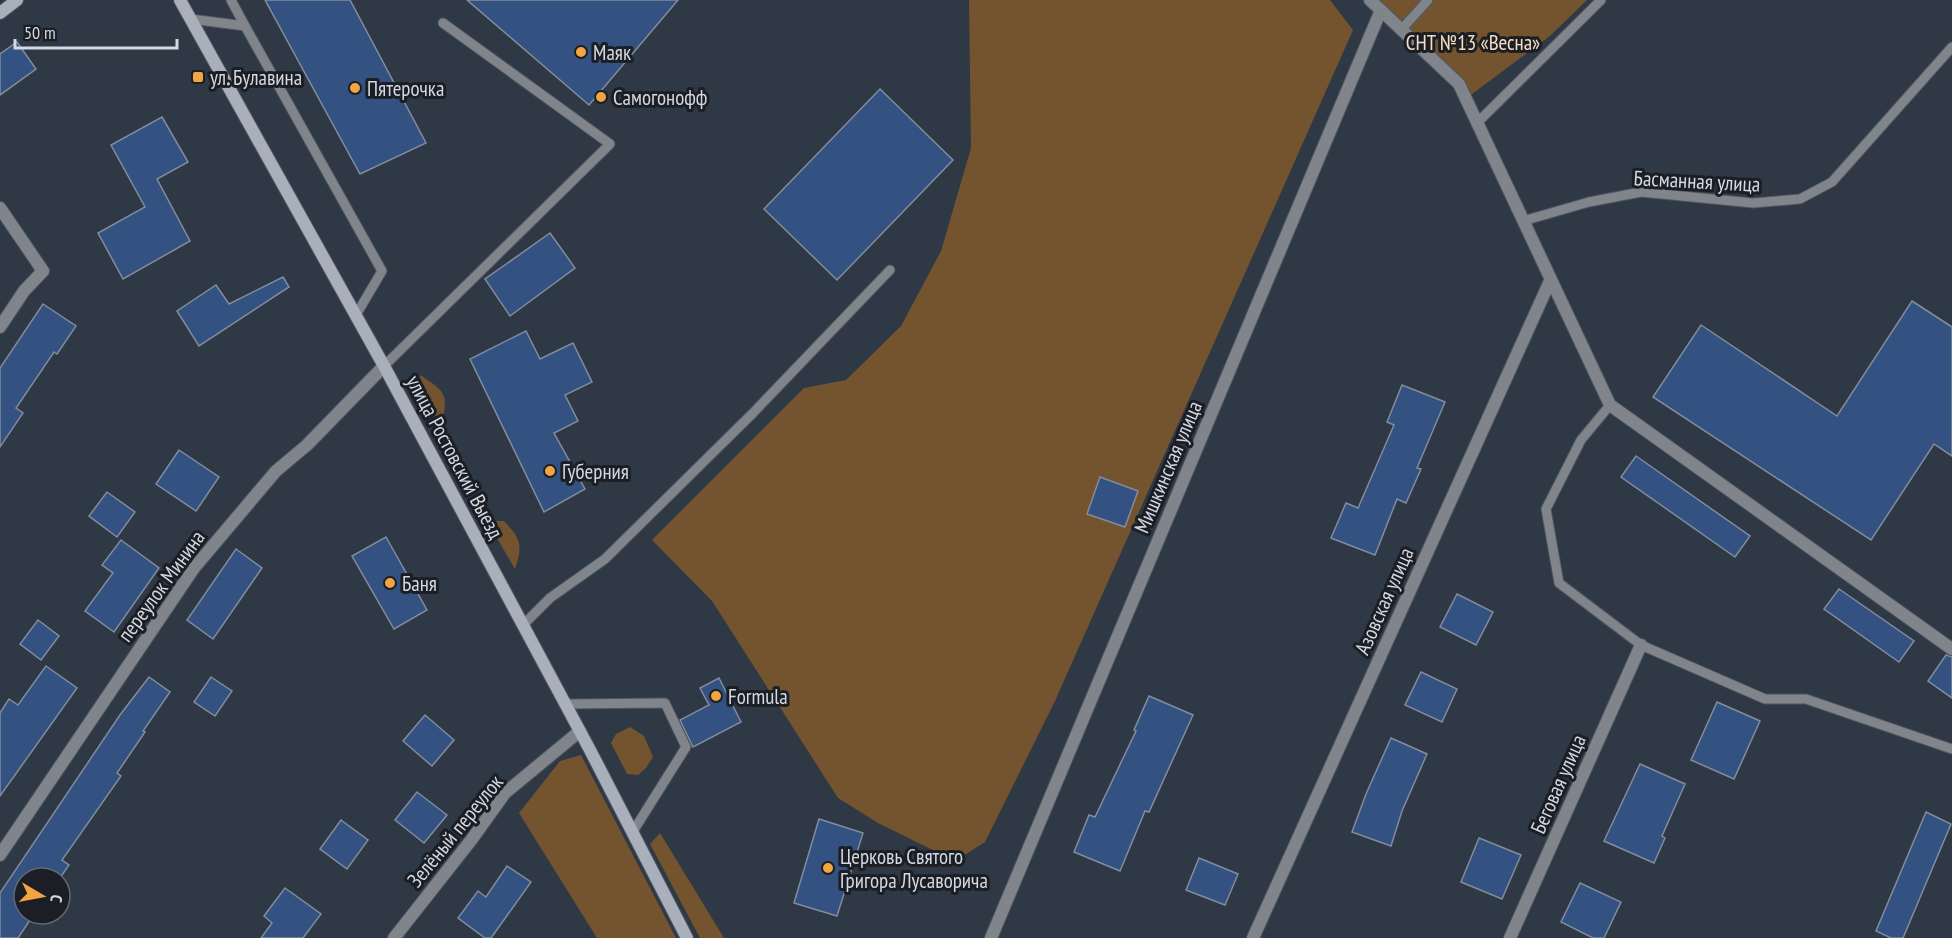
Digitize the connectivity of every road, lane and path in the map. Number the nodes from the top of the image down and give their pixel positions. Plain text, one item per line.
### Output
1 (17, 0) edge
2 (180, 0) edge
3 (231, 0) edge
4 (1370, 0) edge
5 (1428, 0) edge
6 (1601, 0) edge
7 (1381, 10) junction
8 (0, 13) edge
9 (191, 19) junction
10 (443, 22) dead end
11 (245, 26) junction
12 (1401, 30) junction
13 (1952, 47) edge
14 (1477, 123) junction
15 (0, 208) edge
16 (1522, 220) junction
17 (890, 270) dead end
18 (1550, 281) junction
19 (356, 315) junction
20 (0, 327) edge
21 (384, 366) junction
22 (1610, 405) junction
23 (523, 625) junction
24 (1641, 645) junction
25 (1952, 649) edge
26 (565, 704) junction
27 (580, 731) junction
28 (1952, 749) edge
29 (632, 833) junction
30 (0, 855) edge
31 (394, 938) edge
32 (687, 938) edge
33 (991, 938) edge
34 (1253, 938) edge
35 (1510, 938) edge

1 - 8 main road
2 - 9 main road, улица Ростовский Выезд
3 - 11 lane
4 - 7 street
5 - 12 lane
6 - 14 lane
7 - 12 street
7 - 33 street, Мишкинская улица
9 - 11 lane
9 - 19 main road, улица Ростовский Выезд
10 - 21 lane
11 - 19 lane
12 - 14 street
13 - 16 lane, Басманная улица
14 - 16 street
15 - 20 street
16 - 18 street
17 - 23 lane
18 - 22 street
18 - 34 street, Азовская улица
19 - 21 main road, улица Ростовский Выезд
21 - 23 main road, улица Ростовский Выезд
21 - 30 street, переулок Минина
22 - 24 lane
22 - 25 street
23 - 26 main road, улица Ростовский Выезд
24 - 28 lane
24 - 35 street, Беговая улица
26 - 27 main road, улица Ростовский Выезд
26 - 29 lane
27 - 29 main road, улица Ростовский Выезд
27 - 31 street, Зелёный переулок
29 - 32 main road, улица Ростовский Выезд

